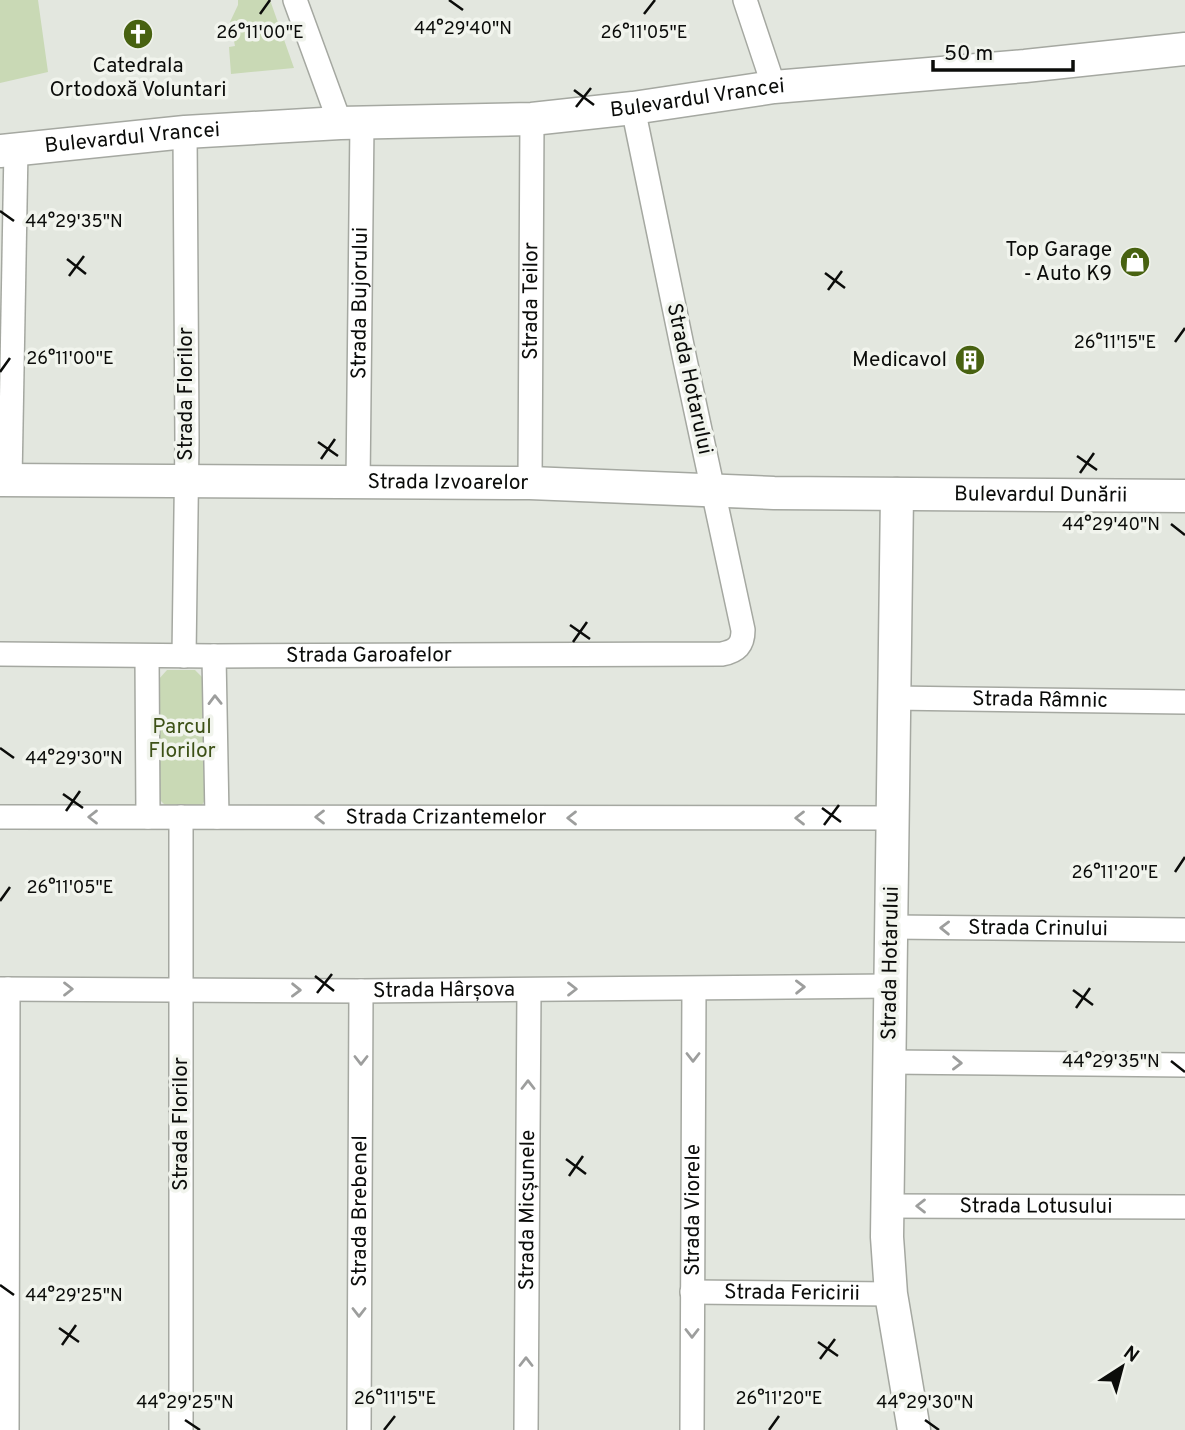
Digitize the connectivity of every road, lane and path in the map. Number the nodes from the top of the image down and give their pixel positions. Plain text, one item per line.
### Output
1 (295, 0) edge
2 (745, 0) edge
3 (1185, 49) edge
4 (774, 87) junction
5 (634, 108) junction
6 (532, 119) junction
7 (351, 123) junction
8 (185, 132) junction
9 (8, 150) edge
10 (5, 480) edge
11 (186, 481) junction
12 (358, 482) junction
13 (530, 483) junction
14 (714, 490) junction
15 (897, 494) junction
16 (1185, 496) edge
17 (738, 648) joint
18 (0, 654) edge
19 (147, 656) junction
20 (184, 656) junction
21 (214, 656) junction
22 (893, 698) junction
23 (1185, 702) edge
24 (0, 817) edge
25 (148, 817) junction
26 (181, 817) junction
27 (217, 817) junction
28 (892, 818) junction
29 (891, 927) junction
30 (1185, 930) edge
31 (891, 986) junction
32 (4, 989) edge
33 (180, 989) junction
34 (694, 989) junction
35 (529, 990) junction
36 (361, 991) junction
37 (889, 1062) junction
38 (1185, 1065) edge
39 (887, 1206) junction
40 (1185, 1207) edge
41 (692, 1293) junction
42 (891, 1294) junction
43 (7, 1430) edge
44 (181, 1430) edge
45 (359, 1430) edge
46 (526, 1430) edge
47 (692, 1430) edge
48 (914, 1430) edge

1 - 7 street
2 - 4 street
3 - 4 street, Bulevardul Vrancei
4 - 5 street, Bulevardul Vrancei
5 - 6 street, Bulevardul Vrancei
5 - 14 street, Strada Hotarului
6 - 7 street, Bulevardul Vrancei
6 - 13 street, Strada Teilor
7 - 8 street, Bulevardul Vrancei
7 - 12 street, Strada Bujorului
8 - 9 street, Bulevardul Vrancei
8 - 11 street, Strada Florilor
9 - 10 street
10 - 11 street, Strada Izvoarelor
11 - 12 street, Strada Izvoarelor
11 - 20 street, Strada Florilor
12 - 13 street, Strada Izvoarelor
13 - 14 street, Strada Izvoarelor
14 - 15 street, Strada Izvoarelor
14 - 17 street, Strada Hotarului
15 - 16 street, Bulevardul Dunării
15 - 22 street, Strada Hotarului
17 - 21 street, Strada Garoafelor
18 - 19 street, Strada Garoafelor
19 - 20 street, Strada Garoafelor
19 - 25 street
20 - 21 street, Strada Garoafelor
27 -> 21 street
22 - 23 street, Strada Râmnic
22 - 28 street, Strada Hotarului
25 -> 24 street, Strada Crizantemelor
25 - 26 street, Strada Crizantemelor
26 - 27 street, Strada Crizantemelor
26 - 33 street, Strada Florilor
28 -> 27 street, Strada Crizantemelor
28 - 29 street, Strada Hotarului
30 -> 29 street, Strada Crinului
29 - 31 street, Strada Hotarului
34 -> 31 street, Strada Hârșova
31 - 37 street, Strada Hotarului
32 -> 33 street, Strada Hârșova
32 - 43 street
33 -> 36 street, Strada Hârșova
33 - 44 street, Strada Florilor
35 -> 34 street, Strada Hârșova
34 -> 41 street, Strada Viorele
35 - 36 street, Strada Hârșova
46 -> 35 street, Strada Micșunele
36 -> 45 street, Strada Brebenel
37 -> 38 street
37 - 39 street, Strada Hotarului
40 -> 39 street, Strada Lotusului
39 - 42 street, Strada Hotarului
41 - 42 street, Strada Fericirii
41 -> 47 street, Strada Viorele
42 - 48 street, Strada Hotarului

